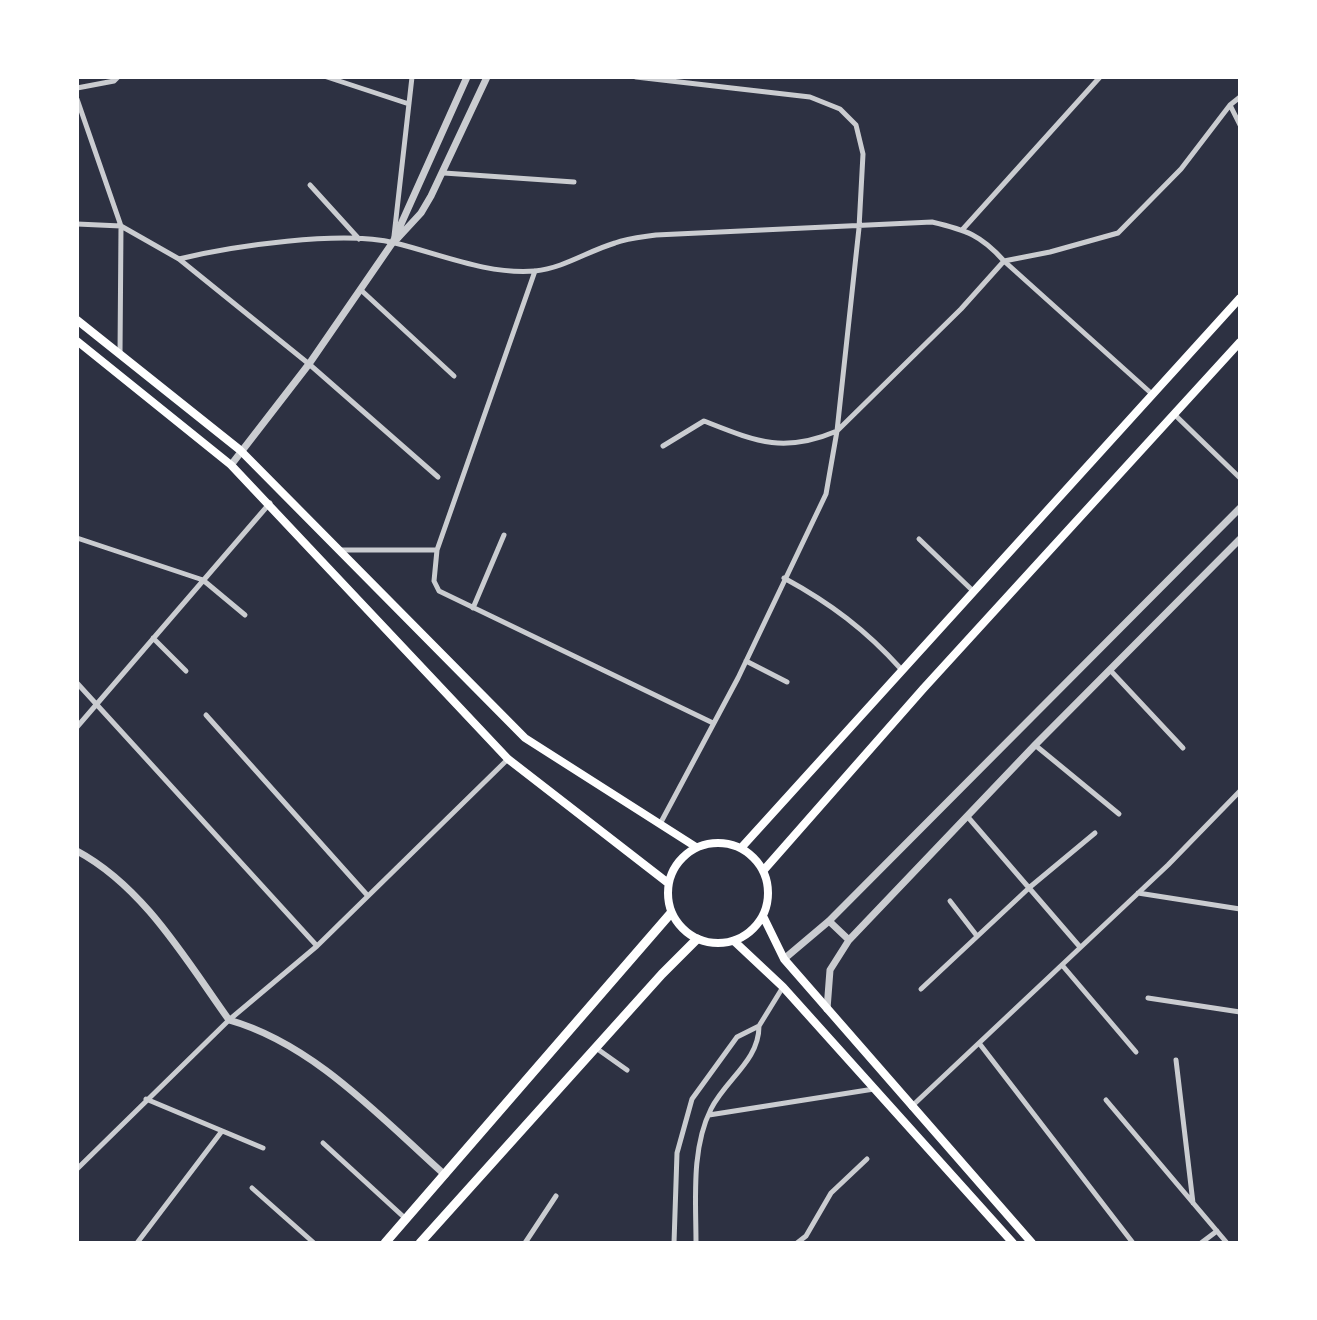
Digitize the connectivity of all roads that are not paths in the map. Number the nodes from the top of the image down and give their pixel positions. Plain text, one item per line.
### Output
1 (118, 77) edge
2 (327, 77) edge
3 (412, 77) edge
4 (467, 77) edge
5 (487, 77) edge
6 (636, 77) edge
7 (1100, 77) edge
8 (77, 88) edge
9 (1240, 97) edge
10 (77, 99) edge
11 (409, 104) junction
12 (1230, 105) junction
13 (1240, 125) edge
14 (444, 173) junction
15 (574, 182) dead end
16 (310, 185) dead end
17 (77, 224) edge
18 (121, 226) junction
19 (859, 228) junction
20 (963, 229) junction
21 (359, 239) junction
22 (394, 242) junction
23 (179, 259) junction
24 (1004, 261) junction
25 (535, 271) junction
26 (362, 291) junction
27 (1240, 299) edge
28 (77, 320) edge
29 (77, 341) edge
30 (1240, 342) edge
31 (120, 354) junction
32 (309, 364) junction
33 (454, 376) dead end
34 (1152, 394) junction
35 (1174, 414) junction
36 (837, 432) junction
37 (663, 446) dead end
38 (240, 450) junction
39 (230, 465) junction
40 (438, 477) dead end
41 (1240, 478) edge
42 (270, 503) junction
43 (1240, 508) edge
44 (504, 535) dead end
45 (77, 538) edge
46 (919, 539) dead end
47 (1240, 539) edge
48 (339, 550) junction
49 (436, 550) junction
50 (784, 578) junction
51 (203, 580) junction
52 (973, 591) junction
53 (473, 608) junction
54 (245, 615) dead end
55 (153, 638) junction
56 (746, 661) junction
57 (901, 669) junction
58 (1110, 670) junction
59 (186, 671) dead end
60 (787, 682) dead end
61 (77, 683) edge
62 (98, 702) junction
63 (206, 715) dead end
64 (713, 723) junction
65 (77, 726) edge
66 (1035, 745) junction
67 (1183, 748) dead end
68 (508, 759) junction
69 (1240, 791) edge
70 (1119, 814) dead end
71 (967, 816) junction
72 (660, 824) junction
73 (1095, 833) dead end
74 (696, 847) junction
75 (741, 848) junction
76 (77, 851) edge
77 (763, 871) junction
78 (668, 883) junction
79 (1030, 887) junction
80 (1138, 893) junction
81 (368, 896) junction
82 (950, 901) dead end
83 (1240, 909) edge
84 (671, 913) junction
85 (763, 916) junction
86 (829, 921) junction
87 (977, 936) junction
88 (697, 939) junction
89 (849, 940) junction
90 (734, 941) junction
91 (317, 946) junction
92 (1080, 947) junction
93 (784, 959) junction
94 (1062, 965) junction
95 (783, 988) junction
96 (921, 989) dead end
97 (1148, 998) dead end
98 (827, 1010) junction
99 (1240, 1011) edge
100 (229, 1020) junction
101 (759, 1026) junction
102 (979, 1043) junction
103 (596, 1048) junction
104 (1136, 1052) dead end
105 (1176, 1060) dead end
106 (627, 1070) dead end
107 (874, 1089) junction
108 (146, 1099) junction
109 (1106, 1100) dead end
110 (911, 1107) junction
111 (709, 1115) junction
112 (222, 1131) junction
113 (323, 1143) dead end
114 (263, 1148) dead end
115 (867, 1159) dead end
116 (77, 1169) edge
117 (445, 1175) junction
118 (251, 1188) dead end
119 (556, 1196) dead end
120 (1194, 1204) junction
121 (407, 1220) junction
122 (1217, 1231) junction
123 (806, 1236) junction
124 (137, 1243) edge
125 (314, 1243) edge
126 (385, 1243) edge
127 (420, 1243) edge
128 (525, 1243) edge
129 (674, 1243) edge
130 (696, 1243) edge
131 (797, 1243) edge
132 (812, 1243) edge
133 (1013, 1243) edge
134 (1032, 1243) edge
135 (1133, 1243) edge
136 (1201, 1243) edge
137 (1227, 1243) edge

1 - 8 street
2 - 11 street
3 - 11 street
4 - 22 street
5 - 14 street
6 - 19 street
7 - 20 street
9 - 12 street
10 - 18 street
11 - 22 street
12 - 13 street
12 - 24 street
14 - 15 street
14 - 22 street
16 - 21 street
17 - 18 street
18 - 23 street
18 - 31 street
19 - 20 street
19 - 25 street
19 - 36 street
20 - 24 street
21 - 22 street
21 - 23 street
22 - 25 street
22 - 26 street
23 - 32 street
24 - 34 street
24 - 36 street
25 - 49 street
26 - 32 street
26 - 33 street
27 - 34 main road
28 - 31 main road
29 - 39 main road
30 - 35 main road
31 - 38 main road
32 - 38 street
32 - 40 street
34 - 52 main road
35 - 41 street
35 - 77 main road
36 - 37 street
36 - 50 street
38 - 39 street
38 - 48 main road
39 - 42 main road
42 - 51 street
42 - 68 main road
43 - 86 street
44 - 53 street
45 - 51 street
46 - 52 street
47 - 58 street
48 - 49 street
48 - 72 main road
49 - 53 street
50 - 56 street
50 - 57 street
51 - 54 street
51 - 55 street
52 - 57 main road
53 - 64 street
55 - 59 street
55 - 62 street
56 - 60 street
56 - 64 street
57 - 75 main road
58 - 66 street
58 - 67 street
61 - 62 street
62 - 65 street
62 - 91 street
63 - 81 street
64 - 72 street
66 - 70 street
66 - 71 street
68 - 78 main road
68 - 81 street
69 - 80 street
71 - 79 street
71 - 89 street
72 - 74 main road
73 - 79 street
74 - 75 main road
74 - 78 main road
75 - 77 main road
76 - 100 street
77 - 85 main road
78 - 84 main road
79 - 87 street
79 - 92 street
80 - 83 street
80 - 92 street
81 - 91 street
82 - 87 street
84 - 88 main road
84 - 117 main road
85 - 90 main road
85 - 93 main road
86 - 89 street
86 - 93 street
87 - 96 street
88 - 90 main road
88 - 103 main road
89 - 98 street
90 - 95 main road
91 - 100 street
92 - 94 street
93 - 98 main road
94 - 102 street
94 - 104 street
95 - 101 street
95 - 107 main road
97 - 99 street
98 - 110 main road
100 - 108 street
100 - 117 street
101 - 111 street
101 - 129 street
102 - 110 street
102 - 135 street
103 - 106 street
103 - 127 main road
105 - 120 street
107 - 111 street
107 - 133 main road
108 - 112 street
108 - 116 street
109 - 120 street
110 - 134 main road
111 - 130 street
112 - 114 street
112 - 124 street
113 - 121 street
115 - 123 street
117 - 121 main road
118 - 125 street
119 - 128 street
120 - 122 street
121 - 126 main road
122 - 136 street
122 - 137 street
123 - 131 street
123 - 132 street

